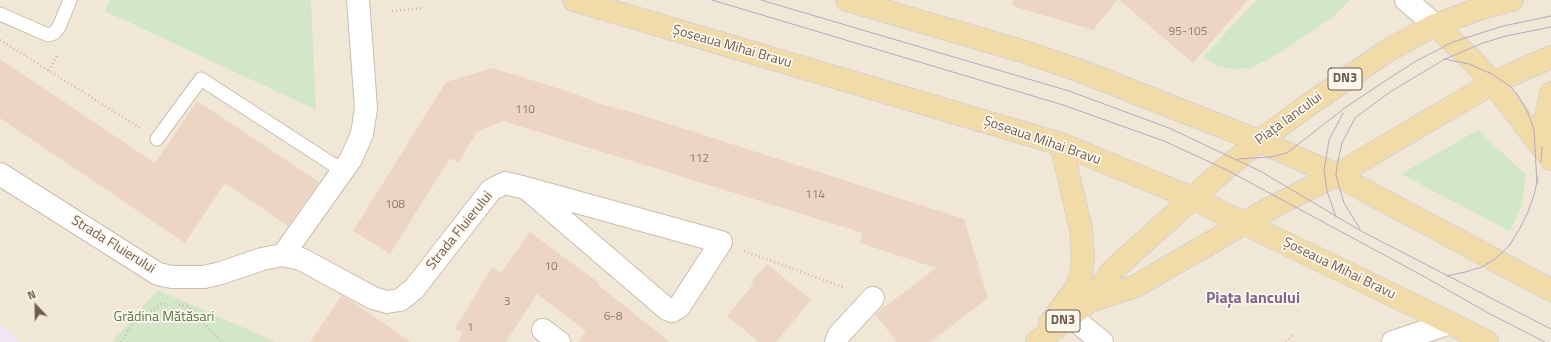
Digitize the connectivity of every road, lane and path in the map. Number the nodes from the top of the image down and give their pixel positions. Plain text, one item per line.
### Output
1 (70, 0) edge
2 (358, 0) edge
3 (574, 0) edge
4 (847, 0) edge
5 (1406, 0) edge
6 (1512, 0) edge
7 (423, 8) dead end
8 (392, 11) dead end
9 (0, 14) edge
10 (1435, 25) junction
11 (0, 40) edge
12 (1551, 57) edge
13 (1494, 83) junction
14 (1551, 93) edge
15 (157, 139) joint
16 (1259, 141) junction
17 (1061, 144) junction
18 (1547, 153) edge
19 (343, 171) junction
20 (0, 174) edge
21 (1336, 175) junction
22 (526, 188) junction
23 (1192, 198) junction
24 (1244, 223) junction
25 (721, 242) junction
26 (283, 255) junction
27 (1551, 290) edge
28 (873, 298) joint
29 (1090, 301) junction
30 (168, 304) dead end
31 (175, 305) dead end
32 (1070, 316) junction
33 (1450, 323) junction
34 (1293, 335) dead end
35 (120, 342) edge
36 (222, 342) edge
37 (836, 342) edge
38 (1036, 342) edge
39 (1102, 342) edge
40 (1286, 342) edge
41 (1393, 342) edge
42 (1487, 342) edge

1 - 9 lane
2 - 19 street
3 - 17 main road, Șoseaua Mihai Bravu
4 - 16 main road
5 - 10 street
6 - 10 main road, DN3
7 - 8 path
10 - 13 main road
10 - 16 main road, Piața Iancului / DN3
11 - 15 path
12 - 13 main road, DN3
13 - 18 main road
13 - 21 main road, DN3
14 - 18 main road
15 - 19 lane
16 - 21 main road
16 - 23 main road, Piața Iancului / DN3
17 - 23 main road, Șoseaua Mihai Bravu
17 - 38 main road
19 - 26 street
20 - 26 street, Strada Fluierului
21 - 24 main road, DN3
21 - 27 main road
22 - 25 street, Strada Fluierului
22 - 25 street
22 - 26 street, Strada Fluierului
23 - 24 main road, Șoseaua Mihai Bravu
23 - 29 main road, DN3
24 - 29 main road, DN3
24 - 33 main road, Șoseaua Mihai Bravu
25 - 28 path
28 - 37 street
29 - 32 main road, DN3
30 - 35 path
31 - 36 path
32 - 38 main road, DN3
32 - 39 street
33 - 41 street
33 - 42 main road, Șoseaua Mihai Bravu
34 - 40 path

